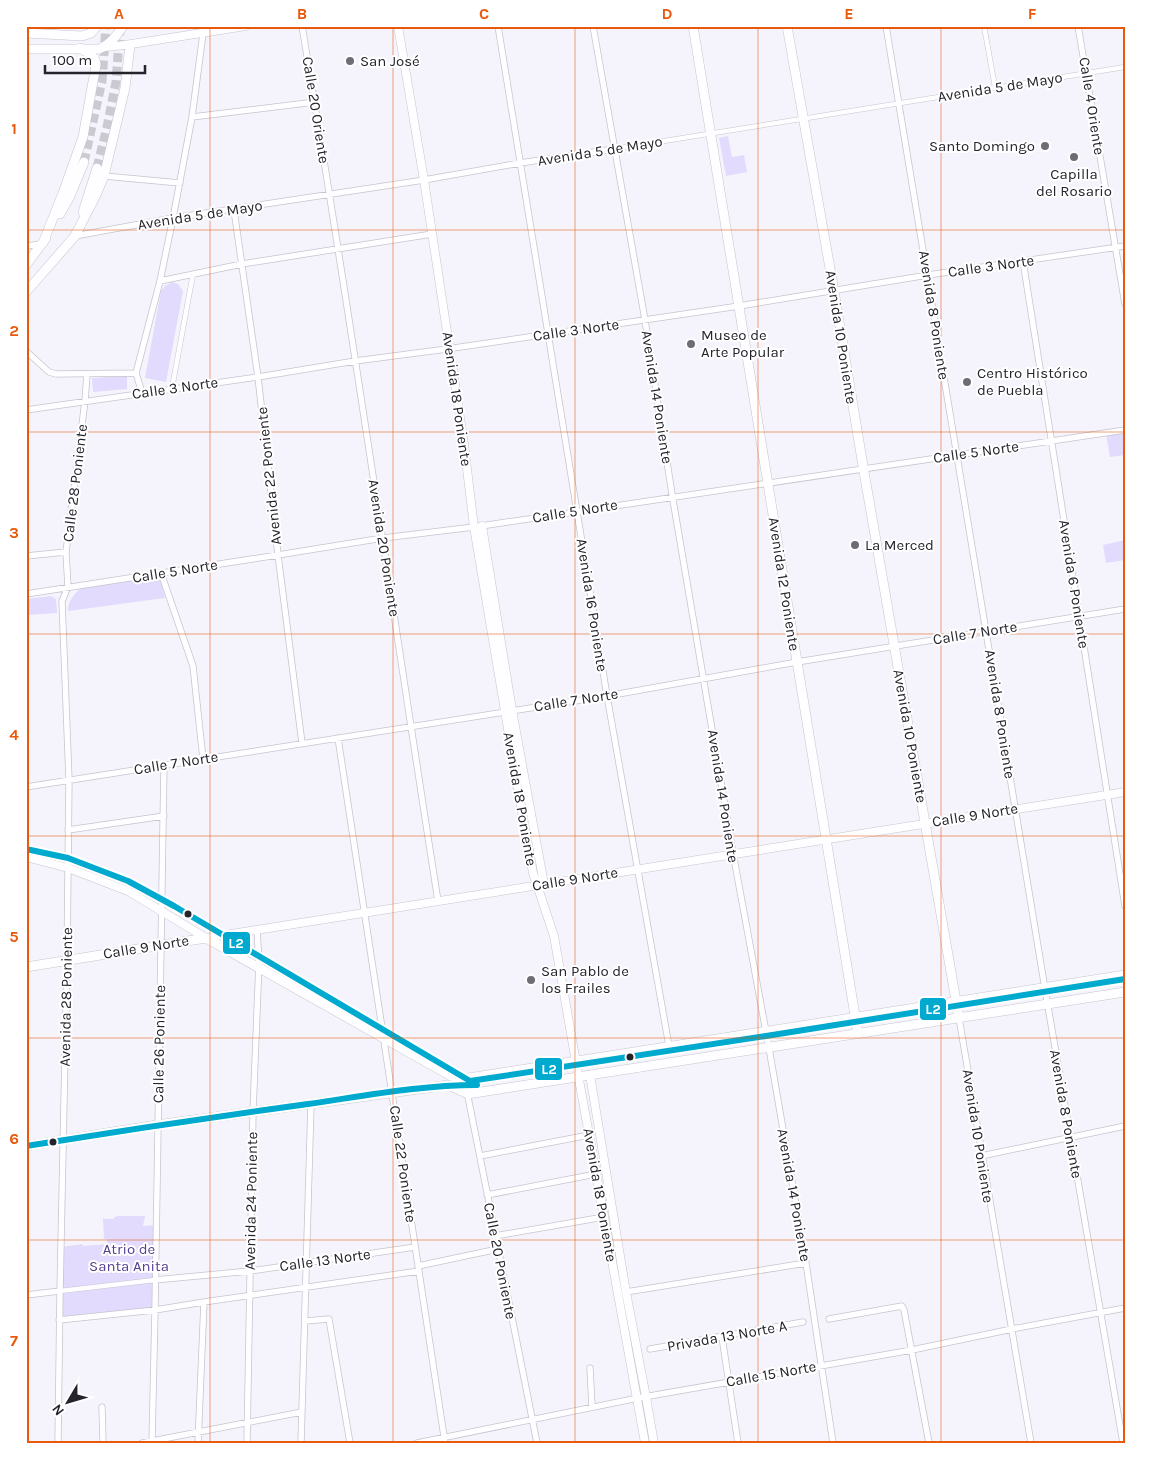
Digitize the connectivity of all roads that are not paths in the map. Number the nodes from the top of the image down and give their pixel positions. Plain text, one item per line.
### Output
1 (97, 26) edge
2 (123, 26) edge
3 (246, 26) edge
4 (302, 26) edge
5 (398, 26) edge
6 (498, 26) edge
7 (594, 26) edge
8 (693, 26) edge
9 (787, 26) edge
10 (886, 26) edge
11 (984, 26) edge
12 (1078, 26) edge
13 (204, 30) edge
14 (26, 34) edge
15 (128, 45) junction
16 (80, 48) junction
17 (102, 48) junction
18 (26, 49) edge
19 (1125, 67) edge
20 (1086, 72) junction
21 (995, 87) junction
22 (315, 102) junction
23 (900, 104) junction
24 (192, 117) junction
25 (803, 119) junction
26 (711, 134) junction
27 (614, 149) junction
28 (84, 162) tunnel mouth
29 (520, 163) junction
30 (97, 168) tunnel mouth
31 (104, 176) junction
32 (424, 180) junction
33 (180, 183) junction
34 (329, 195) junction
35 (234, 210) junction
36 (174, 218) junction
37 (432, 234) junction
38 (76, 236) junction
39 (43, 243) junction
40 (26, 246) edge
41 (1125, 246) edge
42 (1115, 247) junction
43 (337, 249) junction
44 (1023, 261) junction
45 (242, 264) junction
46 (26, 265) edge
47 (194, 274) junction
48 (928, 275) junction
49 (160, 281) junction
50 (834, 291) junction
51 (26, 292) edge
52 (1125, 304) edge
53 (739, 306) junction
54 (645, 320) junction
55 (549, 334) junction
56 (450, 348) junction
57 (26, 351) edge
58 (355, 361) junction
59 (136, 373) junction
60 (87, 374) junction
61 (258, 377) junction
62 (172, 388) junction
63 (142, 393) junction
64 (85, 401) junction
65 (26, 410) edge
66 (1125, 430) edge
67 (1051, 441) junction
68 (957, 455) junction
69 (863, 469) junction
70 (768, 483) junction
71 (673, 497) junction
72 (576, 511) junction
73 (478, 526) junction
74 (383, 538) junction
75 (66, 552) junction
76 (278, 555) junction
77 (26, 556) edge
78 (161, 573) junction
79 (68, 588) junction
80 (26, 594) edge
81 (1125, 609) edge
82 (1079, 616) junction
83 (986, 631) junction
84 (894, 646) junction
85 (797, 662) junction
86 (704, 678) junction
87 (607, 696) junction
88 (508, 711) junction
89 (410, 726) junction
90 (338, 738) junction
91 (302, 743) junction
92 (203, 759) junction
93 (164, 765) junction
94 (523, 767) junction
95 (514, 769) junction
96 (69, 780) junction
97 (26, 787) edge
98 (1125, 792) edge
99 (1107, 795) junction
100 (529, 802) junction
101 (520, 804) junction
102 (1015, 809) junction
103 (164, 816) junction
104 (925, 823) junction
105 (534, 828) junction
106 (68, 830) junction
107 (525, 830) junction
108 (826, 839) junction
109 (539, 853) junction
110 (733, 853) junction
111 (529, 854) junction
112 (26, 857) edge
113 (68, 868) junction
114 (637, 868) junction
115 (541, 884) junction
116 (438, 900) junction
117 (1125, 906) edge
118 (162, 910) junction
119 (365, 912) junction
120 (257, 930) junction
121 (206, 938) junction
122 (162, 945) junction
123 (67, 960) junction
124 (26, 967) edge
125 (259, 968) junction
126 (1125, 975) edge
127 (1044, 987) junction
128 (1125, 992) edge
129 (956, 1001) junction
130 (1047, 1004) junction
131 (855, 1017) junction
132 (959, 1018) junction
133 (766, 1031) junction
134 (858, 1034) junction
135 (384, 1039) junction
136 (669, 1046) junction
137 (769, 1048) junction
138 (576, 1061) junction
139 (590, 1075) junction
140 (578, 1077) junction
141 (462, 1079) junction
142 (392, 1092) junction
143 (468, 1094) junction
144 (311, 1104) junction
145 (253, 1112) junction
146 (157, 1125) junction
147 (1125, 1126) edge
148 (589, 1135) junction
149 (1070, 1138) junction
150 (63, 1140) junction
151 (26, 1146) edge
152 (480, 1156) junction
153 (981, 1156) junction
154 (596, 1174) junction
155 (487, 1195) junction
156 (604, 1216) junction
157 (496, 1236) junction
158 (415, 1247) junction
159 (498, 1249) junction
160 (305, 1263) junction
161 (806, 1263) junction
162 (418, 1268) junction
163 (250, 1271) junction
164 (155, 1280) junction
165 (306, 1288) junction
166 (60, 1291) junction
167 (626, 1292) junction
168 (26, 1294) edge
169 (250, 1296) junction
170 (204, 1302) junction
171 (1125, 1308) edge
172 (155, 1310) junction
173 (1100, 1313) junction
174 (829, 1319) dead end
175 (59, 1320) junction
176 (305, 1321) junction
177 (803, 1322) dead end
178 (1012, 1329) junction
179 (722, 1337) junction
180 (650, 1350) dead end
181 (912, 1350) junction
182 (821, 1365) junction
183 (590, 1368) dead end
184 (728, 1382) junction
185 (646, 1397) junction
186 (638, 1398) junction
187 (102, 1407) dead end
188 (592, 1408) junction
189 (302, 1412) junction
190 (532, 1420) junction
191 (247, 1423) junction
192 (198, 1432) junction
193 (445, 1440) edge
194 (152, 1442) edge
195 (58, 1443) edge
196 (104, 1443) edge
197 (142, 1443) edge
198 (198, 1443) edge
199 (247, 1443) edge
200 (301, 1443) edge
201 (350, 1443) edge
202 (418, 1443) edge
203 (536, 1443) edge
204 (645, 1443) edge
205 (654, 1443) edge
206 (738, 1443) edge
207 (833, 1443) edge
208 (929, 1443) edge
209 (1031, 1443) edge
210 (1123, 1443) edge

1 - 14 main road
2 - 17 main road, bridge
3 - 13 street
4 - 22 street, Calle 20 Oriente
5 - 32 street, Avenida 18 Poniente
6 - 29 street, Avenida 16 Poniente
7 - 27 street, Avenida 14 Poniente
8 - 26 main road, Avenida 12 Poniente
9 - 25 main road, Avenida 10 Poniente
10 - 23 street, Avenida 8 Poniente
11 - 21 street
12 - 20 street, Calle 4 Oriente
13 - 15 street
13 - 24 street
15 - 17 street, bridge
15 - 31 main road
16 - 17 main road
16 - 18 main road
16 - 39 main road
19 - 20 street, Avenida 5 de Mayo
20 - 21 street, Avenida 5 de Mayo
20 - 42 street, Calle 4 Oriente
21 - 23 street, Avenida 5 de Mayo
22 - 24 street
22 - 34 street, Calle 20 Oriente
23 - 25 street, Avenida 5 de Mayo
23 - 48 street, Avenida 8 Poniente
24 - 33 street
25 - 26 street, Avenida 5 de Mayo
25 - 50 main road, Avenida 10 Poniente
26 - 27 street, Avenida 5 de Mayo
26 - 53 main road, Avenida 12 Poniente
27 - 29 street, Avenida 5 de Mayo
27 - 54 street, Avenida 14 Poniente
28 - 39 main road
29 - 32 street, Avenida 5 de Mayo
29 - 55 street, Avenida 16 Poniente
30 - 38 main road
31 - 33 street
31 - 38 main road
32 - 34 street, Avenida 5 de Mayo
32 - 37 street, Avenida 18 Poniente
33 - 36 street
34 - 35 street, Avenida 5 de Mayo
34 - 43 street, Avenida 20 Poniente
35 - 36 street, Avenida 5 de Mayo
35 - 45 street, Avenida 22 Poniente
36 - 38 street, Avenida 5 de Mayo
36 - 49 street
37 - 43 street
37 - 56 street, Avenida 18 Poniente
38 - 51 main road
39 - 40 street
39 - 46 main road
41 - 42 street, Calle 3 Norte
42 - 44 street, Calle 3 Norte
42 - 52 street, Calle 4 Oriente
43 - 45 street
43 - 58 street, Avenida 20 Poniente
44 - 48 street, Calle 3 Norte
44 - 67 street, Avenida 6 Poniente
45 - 47 street
45 - 61 street, Avenida 22 Poniente
47 - 49 street
47 - 62 street
48 - 50 street, Calle 3 Norte
48 - 68 street, Avenida 8 Poniente
49 - 59 street
50 - 53 street, Calle 3 Norte
50 - 69 main road, Avenida 10 Poniente
53 - 54 street, Calle 3 Norte
53 - 70 main road, Avenida 12 Poniente
54 - 55 street, Calle 3 Norte
54 - 71 street, Avenida 14 Poniente
55 - 56 street, Calle 3 Norte
55 - 72 street, Avenida 16 Poniente
56 - 58 street, Calle 3 Norte
56 - 73 street, Avenida 18 Poniente
57 - 60 street
58 - 61 street, Calle 3 Norte
58 - 74 street, Avenida 20 Poniente
59 - 60 street, Calle 3 Norte
59 - 63 street
60 - 64 street, Calle 28 Poniente
61 - 62 street, Calle 3 Norte
61 - 76 street, Avenida 22 Poniente
62 - 63 street, Calle 3 Norte
63 - 64 street, Calle 3 Norte
64 - 65 street, Calle 3 Norte
64 - 75 street, Calle 28 Poniente
66 - 67 street, Calle 5 Norte
67 - 68 street, Calle 5 Norte
67 - 82 street, Avenida 6 Poniente
68 - 69 street, Calle 5 Norte
68 - 83 street, Avenida 8 Poniente
69 - 70 street, Calle 5 Norte
69 - 84 main road, Avenida 10 Poniente
70 - 71 street, Calle 5 Norte
70 - 85 main road, Avenida 12 Poniente
71 - 72 street, Calle 5 Norte
71 - 86 street, Avenida 14 Poniente
72 - 73 street, Calle 5 Norte
72 - 87 street, Avenida 16 Poniente
73 - 74 street, Calle 5 Norte
73 - 88 street, Avenida 18 Poniente
74 - 76 street, Calle 5 Norte
74 - 89 street, Avenida 20 Poniente
75 - 77 street, Calle 28 Poniente
75 - 79 street, Avenida 28 Poniente
76 - 78 street, Calle 5 Norte
76 - 91 street, Avenida 22 Poniente
78 - 79 street, Calle 5 Norte
78 - 92 street
79 - 80 street, Calle 5 Norte
79 - 96 street, Avenida 28 Poniente
81 - 82 street, Calle 7 Norte
82 - 83 street, Calle 7 Norte
82 - 99 street, Avenida 6 Poniente
83 - 84 street, Calle 7 Norte
83 - 102 street, Avenida 8 Poniente
84 - 85 street, Calle 7 Norte
84 - 104 main road, Avenida 10 Poniente
85 - 86 street, Calle 7 Norte
85 - 108 main road, Avenida 12 Poniente
86 - 87 street, Calle 7 Norte
86 - 110 street, Avenida 14 Poniente
87 - 88 street, Calle 7 Norte
87 - 114 street, Avenida 16 Poniente
88 - 89 street, Calle 7 Norte
88 - 94 street, Avenida 18 Poniente
88 - 95 street, Avenida 18 Poniente
89 - 90 street, Calle 7 Norte
89 - 116 street, Avenida 20 Poniente
90 - 91 street, Calle 7 Norte
90 - 119 street, Calle 22 Poniente
91 - 92 street, Calle 7 Norte
92 - 93 street, Calle 7 Norte
93 - 96 street, Calle 7 Norte
93 - 103 street, Calle 26 Poniente
94 - 95 street
94 - 100 street, Avenida 18 Poniente
95 - 101 street, Avenida 18 Poniente
96 - 97 street, Calle 7 Norte
96 - 106 street, Avenida 28 Poniente
98 - 99 street, Calle 9 Norte
99 - 102 street, Calle 9 Norte
99 - 117 street, Avenida 6 Poniente
100 - 101 street
100 - 105 street, Avenida 18 Poniente
101 - 107 street, Avenida 18 Poniente
102 - 104 street, Calle 9 Norte
102 - 127 street, Avenida 8 Poniente
103 - 106 street
103 - 118 street, Calle 26 Poniente
104 - 108 street, Calle 9 Norte
104 - 129 main road, Avenida 10 Poniente
105 - 107 street
105 - 109 street, Avenida 18 Poniente
106 - 113 street, Avenida 28 Poniente
107 - 111 street, Avenida 18 Poniente
108 - 110 street, Calle 9 Norte
108 - 131 main road, Avenida 12 Poniente
109 - 111 street
109 - 115 street, Avenida 18 Poniente
110 - 114 street, Calle 9 Norte
110 - 133 street, Avenida 14 Poniente
111 - 115 street, Avenida 18 Poniente
112 - 113 street
113 - 118 street
113 - 123 street, Avenida 28 Poniente
114 - 115 street, Calle 9 Norte
114 - 136 street, Avenida 16 Poniente
115 - 116 street, Calle 9 Norte
115 - 138 street, Avenida 18 Poniente
116 - 119 street, Calle 9 Norte
118 - 121 street
118 - 122 street, Calle 26 Poniente
119 - 120 street, Calle 9 Norte
119 - 135 street, Calle 22 Poniente
120 - 121 street, Calle 9 Norte
120 - 125 street, Avenida 24 Poniente
121 - 122 main road, Calle 9 Norte
121 - 125 main road
122 - 123 main road, Calle 9 Norte
122 - 146 street, Calle 26 Poniente
123 - 124 main road, Calle 9 Norte
123 - 150 street, Avenida 28 Poniente
125 - 135 main road
125 - 145 street, Avenida 24 Poniente
126 - 127 main road
127 - 129 main road
127 - 130 street, Avenida 8 Poniente
128 - 130 main road
129 - 131 main road
129 - 132 main road, Avenida 10 Poniente
130 - 132 main road
130 - 149 street, Avenida 8 Poniente
131 - 133 main road
131 - 134 main road, Avenida 12 Poniente
132 - 134 main road
132 - 153 street, Avenida 10 Poniente
133 - 136 main road
133 - 137 street, Avenida 14 Poniente
134 - 137 main road
135 - 141 main road
135 - 142 street, Calle 22 Poniente
136 - 138 main road
137 - 139 main road
137 - 161 street, Avenida 14 Poniente
138 - 140 street, Avenida 18 Poniente
138 - 141 main road
139 - 140 main road
139 - 167 street, Avenida 18 Poniente
140 - 143 main road
140 - 148 street, Avenida 18 Poniente
141 - 143 street, Calle 20 Poniente
142 - 143 main road
142 - 144 main road
142 - 158 street, Calle 22 Poniente
143 - 152 street, Calle 20 Poniente
144 - 145 main road
144 - 160 street
145 - 146 main road
145 - 163 street, Avenida 24 Poniente
146 - 150 main road
146 - 164 street, Calle 26 Poniente
147 - 149 street
148 - 152 street
148 - 154 street, Avenida 18 Poniente
149 - 153 street
149 - 173 street, Avenida 8 Poniente
150 - 151 main road
150 - 166 street, Avenida 28 Poniente
152 - 155 street, Calle 20 Poniente
153 - 178 street, Avenida 10 Poniente
154 - 155 street
154 - 156 street, Avenida 18 Poniente
155 - 157 street, Calle 20 Poniente
156 - 157 street
156 - 186 street, Avenida 18 Poniente
157 - 159 street, Calle 20 Poniente
158 - 160 street, Calle 13 Norte
158 - 162 street, Calle 22 Poniente
159 - 162 street, Calle 13 Norte
159 - 190 street, Calle 20 Poniente
160 - 163 street, Calle 13 Norte
160 - 165 street
161 - 167 street
161 - 182 street, Avenida 14 Poniente
162 - 165 street, Calle 13 Norte
162 - 193 street, Calle 22 Poniente
163 - 164 street, Calle 13 Norte
163 - 169 street, Avenida 24 Poniente
164 - 166 street, Calle 13 Norte
164 - 172 street, Calle 26 Poniente
165 - 169 street, Calle 13 Norte
165 - 176 street
166 - 168 street, Calle 13 Norte
166 - 175 street, Avenida 28 Poniente
167 - 185 street, Avenida 18 Poniente
169 - 170 street, Calle 13 Norte
169 - 191 street, Avenida 24 Poniente
170 - 172 street, Calle 13 Norte
170 - 192 street
171 - 173 street, Calle 15 Norte
172 - 175 street, Calle 13 Norte
172 - 194 street, Calle 26 Poniente
173 - 178 street, Calle 15 Norte
173 - 210 street, Avenida 8 Poniente
174 - 181 street
175 - 195 street, Avenida 28 Poniente
176 - 189 street
176 - 201 street
177 - 179 street, Privada 13 Norte A
178 - 181 street, Calle 15 Norte
178 - 209 street, Avenida 10 Poniente
179 - 180 street, Privada 13 Norte A
179 - 184 street
181 - 182 street, Calle 15 Norte
181 - 208 street
182 - 184 street, Calle 15 Norte
182 - 207 street, Avenida 14 Poniente
183 - 188 street
184 - 185 street, Calle 15 Norte
184 - 206 street
185 - 186 street, Calle 15 Norte
185 - 205 street, Avenida 18 Poniente
186 - 188 street, Calle 15 Norte
186 - 204 street, Avenida 18 Poniente
187 - 196 street
188 - 190 street, Calle 15 Norte
189 - 191 street
189 - 200 street
190 - 193 street, Calle 15 Norte
190 - 203 street, Calle 20 Poniente
191 - 192 street
191 - 199 street, Avenida 24 Poniente
192 - 194 street
192 - 198 street
193 - 202 street, Calle 15 Norte
194 - 197 street

